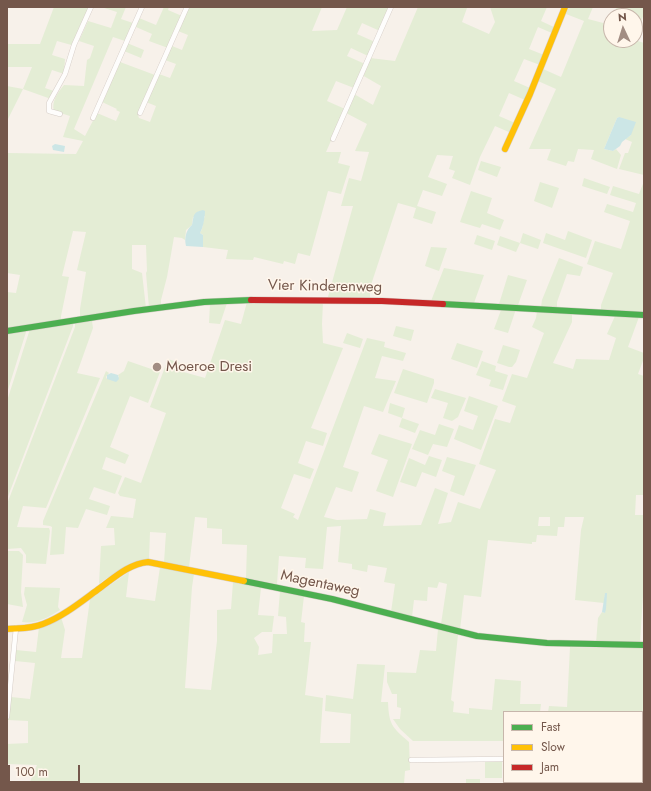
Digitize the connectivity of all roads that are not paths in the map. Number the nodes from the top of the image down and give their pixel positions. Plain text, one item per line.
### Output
1 (91, 7) edge
2 (142, 7) edge
3 (187, 7) edge
4 (391, 7) edge
5 (565, 7) edge
6 (140, 113) dead end
7 (60, 114) dead end
8 (93, 118) dead end
9 (333, 139) dead end
10 (505, 149) dead end
11 (644, 314) edge
12 (7, 331) edge
13 (7, 628) edge
14 (16, 628) junction
15 (644, 645) edge
16 (7, 717) edge
17 (503, 759) edge
18 (411, 760) dead end

1 - 7 street
2 - 8 street
3 - 6 street
4 - 9 street
5 - 10 street
11 - 12 street, Vier Kinderenweg
13 - 14 street, Magentaweg
14 - 15 street, Magentaweg
14 - 16 street
17 - 18 street

